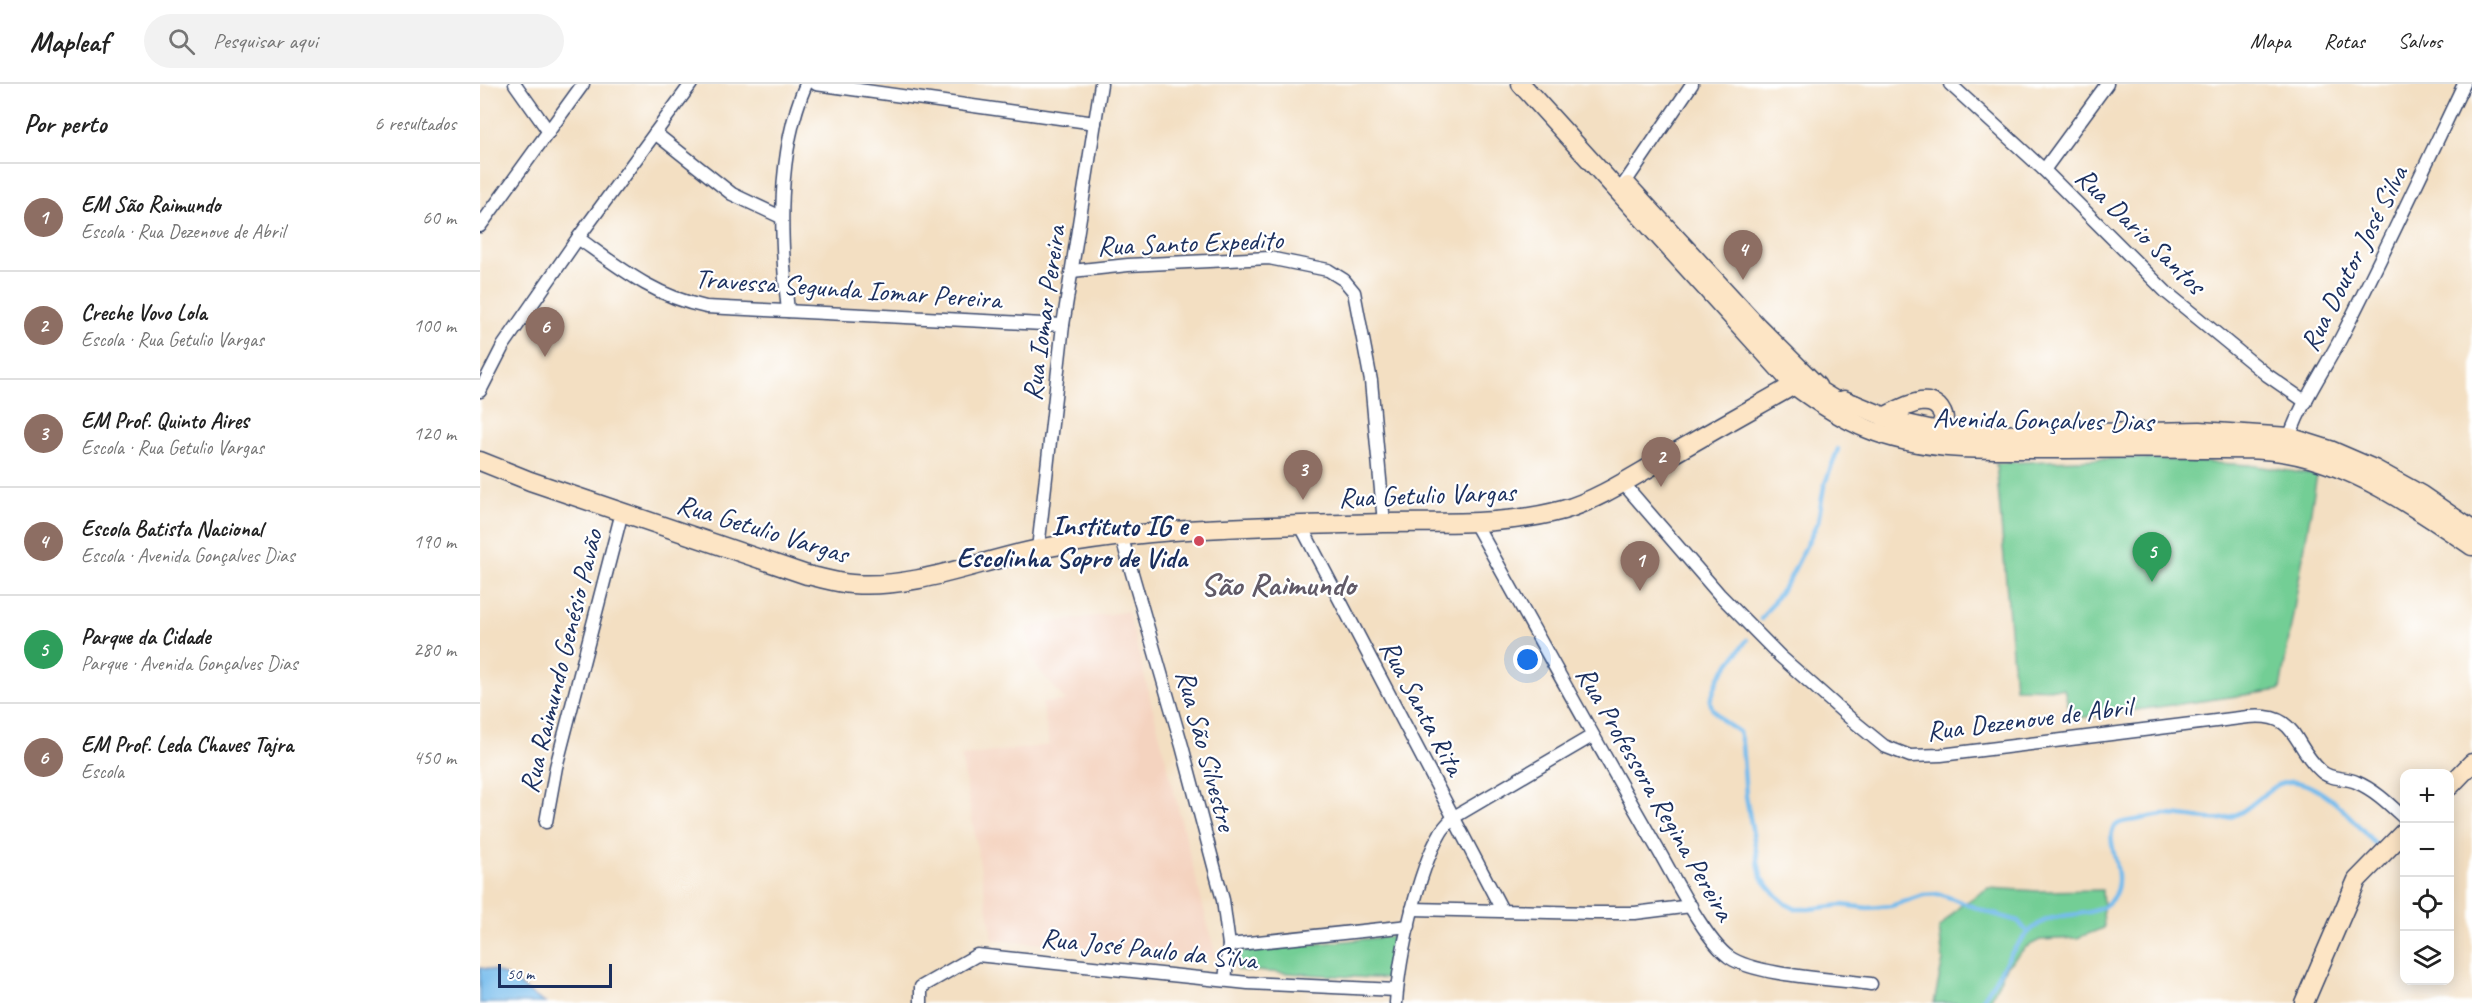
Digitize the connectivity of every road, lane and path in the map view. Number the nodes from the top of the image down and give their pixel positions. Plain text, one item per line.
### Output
1 (516, 84) edge
2 (583, 84) edge
3 (691, 84) edge
4 (806, 84) edge
5 (816, 84) edge
6 (1101, 84) edge
7 (1521, 84) edge
8 (1537, 84) edge
9 (1692, 84) edge
10 (1950, 84) edge
11 (2107, 84) edge
12 (2464, 84) edge
13 (1095, 123) junction
14 (549, 132) junction
15 (655, 133) junction
16 (2044, 170) junction
17 (1622, 188) junction
18 (781, 217) junction
19 (480, 226) edge
20 (578, 238) junction
21 (1072, 271) junction
22 (788, 311) junction
23 (1063, 325) junction
24 (1794, 385) junction
25 (480, 391) edge
26 (2307, 402) junction
27 (1854, 404) junction
28 (1880, 424) junction
29 (1937, 431) junction
30 (2288, 445) junction
31 (480, 461) edge
32 (1623, 483) junction
33 (622, 512) junction
34 (1384, 523) junction
35 (1475, 523) junction
36 (1301, 526) junction
37 (2472, 530) edge
38 (1121, 535) junction
39 (2472, 546) edge
40 (1038, 549) junction
41 (1592, 736) junction
42 (2472, 762) edge
43 (2454, 782) edge
44 (2400, 814) edge
45 (1454, 817) junction
46 (546, 822) dead end
47 (2400, 836) edge
48 (1691, 906) junction
49 (1412, 909) junction
50 (1502, 910) junction
51 (1409, 926) junction
52 (1229, 945) junction
53 (1225, 980) junction
54 (1871, 984) dead end
55 (1396, 997) edge
56 (921, 1003) edge
57 (2304, 1003) edge

1 - 14 street
2 - 14 street
3 - 15 street
4 - 18 street
5 - 13 street
6 - 13 street, Rua Iomar Pereira
7 - 17 main road, Avenida Gonçalves Dias
8 - 17 main road, Avenida Gonçalves Dias
9 - 17 street
10 - 16 street, Rua Dario Santos
11 - 16 street
12 - 26 street, Rua Doutor José Silva
13 - 21 street, Rua Iomar Pereira
14 - 19 street
15 - 18 street
15 - 20 street
16 - 26 street, Rua Dario Santos
17 - 24 main road, Avenida Gonçalves Dias
17 - 27 main road, Avenida Gonçalves Dias
18 - 22 street
20 - 22 street, Travessa Segunda Iomar Pereira
20 - 25 street
21 - 23 street, Rua Iomar Pereira
21 - 34 street, Rua Santo Expedito
22 - 23 street, Travessa Segunda Iomar Pereira
23 - 40 street, Rua Iomar Pereira
24 - 27 main road
24 - 28 main road, Avenida Gonçalves Dias
24 - 32 main road, Rua Getulio Vargas
26 - 30 street, Rua Doutor José Silva
27 - 28 main road, Avenida Gonçalves Dias
28 - 29 main road, Avenida Gonçalves Dias
28 - 29 main road
28 - 30 main road, Avenida Gonçalves Dias
29 - 30 main road, Avenida Gonçalves Dias
30 - 37 main road, Avenida Gonçalves Dias
30 - 39 main road, Avenida Gonçalves Dias
31 - 33 main road, Rua Getulio Vargas
32 - 35 main road, Rua Getulio Vargas
32 - 44 street, Rua Dezenove de Abril
33 - 40 main road, Rua Getulio Vargas
33 - 46 street, Rua Raimundo Genésio Pavão
34 - 35 main road, Rua Getulio Vargas
34 - 36 main road, Rua Getulio Vargas
35 - 41 street, Rua Professora Regina Pereira
36 - 38 main road, Rua Getulio Vargas
36 - 45 street, Rua Santa Rita
38 - 40 main road, Rua Getulio Vargas
38 - 52 street, Rua São Silvestre
41 - 45 street
41 - 48 street, Rua Professora Regina Pereira
42 - 43 main road
45 - 49 street
45 - 50 street, Rua Santa Rita
47 - 57 main road
48 - 50 street
48 - 54 street, Rua Professora Regina Pereira
49 - 50 street
49 - 51 street
51 - 52 street, Rua José Paulo da Silva
51 - 55 street
52 - 53 street, Rua São Silvestre
53 - 55 street, Rua José Paulo da Silva
53 - 56 street, Rua José Paulo da Silva

